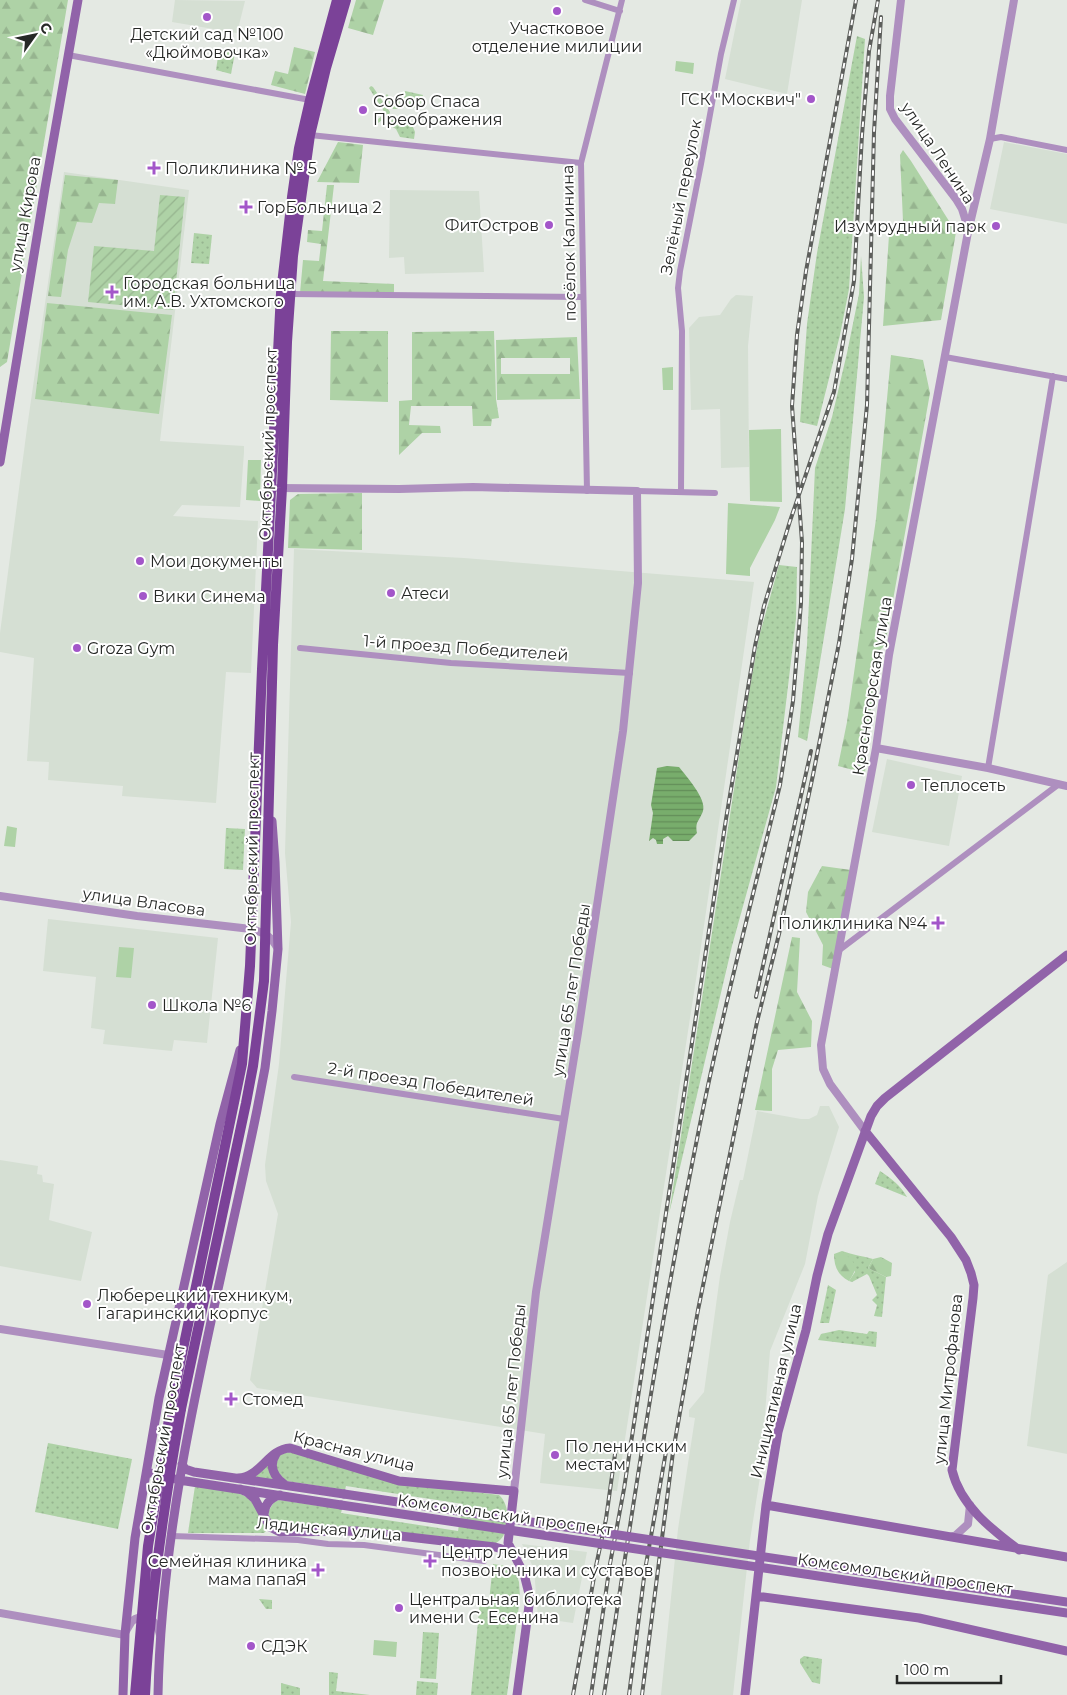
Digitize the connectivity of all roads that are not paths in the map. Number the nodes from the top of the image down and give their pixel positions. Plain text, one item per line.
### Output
1 (78, 0) edge
2 (337, 0) edge
3 (346, 0) edge
4 (584, 0) edge
5 (622, 0) edge
6 (734, 0) edge
7 (901, 0) edge
8 (1014, 0) edge
9 (620, 11) junction
10 (68, 56) junction
11 (310, 100) junction
12 (310, 135) junction
13 (990, 139) junction
14 (1067, 150) edge
15 (581, 163) junction
16 (956, 199) junction
17 (976, 199) junction
18 (968, 232) junction
19 (290, 294) junction
20 (583, 297) junction
21 (945, 357) junction
22 (1053, 376) junction
23 (1067, 379) edge
24 (0, 462) edge
25 (277, 488) junction
26 (588, 491) junction
27 (637, 491) junction
28 (681, 492) junction
29 (715, 493) dead end
30 (300, 648) dead end
31 (630, 673) junction
32 (876, 748) junction
33 (988, 768) junction
34 (268, 779) junction
35 (1063, 785) edge
36 (0, 896) edge
37 (251, 930) junction
38 (266, 933) junction
39 (278, 949) junction
40 (838, 951) junction
41 (1067, 955) edge
42 (246, 1027) junction
43 (294, 1077) dead end
44 (564, 1119) junction
45 (865, 1131) junction
46 (0, 1329) edge
47 (168, 1355) junction
48 (176, 1408) junction
49 (278, 1452) junction
50 (182, 1464) junction
51 (147, 1472) junction
52 (238, 1478) junction
53 (180, 1480) junction
54 (289, 1486) junction
55 (240, 1489) junction
56 (514, 1491) junction
57 (283, 1495) junction
58 (766, 1505) junction
59 (970, 1505) junction
60 (264, 1518) junction
61 (171, 1536) junction
62 (950, 1537) junction
63 (1019, 1550) junction
64 (512, 1552) junction
65 (1067, 1557) edge
66 (484, 1561) dead end
67 (756, 1596) junction
68 (1067, 1602) edge
69 (0, 1613) edge
70 (1067, 1613) edge
71 (125, 1634) junction
72 (161, 1637) junction
73 (1067, 1651) edge
74 (123, 1695) edge
75 (135, 1695) edge
76 (145, 1695) edge
77 (158, 1695) edge
78 (517, 1695) edge
79 (746, 1695) edge

1 - 10 main road, улица Кирова
2 - 11 main road, Октябрьский проспект
3 - 12 main road, Октябрьский проспект
4 - 9 street
5 - 9 street, посёлок Калинина
6 - 28 street, Зелёный переулок
7 - 16 street, улица Ленина
8 - 13 street, Красногорская улица
9 - 15 street, посёлок Калинина
10 - 11 street
10 - 24 main road, улица Кирова
11 - 25 main road, Октябрьский проспект
12 - 15 street
12 - 19 main road, Октябрьский проспект
13 - 14 street
13 - 17 street, Красногорская улица
15 - 20 street, посёлок Калинина
16 - 17 street
16 - 18 street, улица Ленина
17 - 18 street, Красногорская улица
18 - 21 street, Красногорская улица
19 - 20 street
19 - 25 main road, Октябрьский проспект
20 - 26 street, посёлок Калинина
21 - 22 street
21 - 32 street, Красногорская улица
22 - 23 street
22 - 33 street
25 - 26 street
25 - 34 main road, Октябрьский проспект
25 - 37 main road, Октябрьский проспект
26 - 27 street
27 - 28 street
27 - 31 street, улица 65 лет Победы
28 - 29 street
30 - 31 street, 1-й проезд Победителей
31 - 44 street, улица 65 лет Победы
32 - 33 street
32 - 40 street, Красногорская улица
33 - 35 street
34 - 38 main road, Октябрьский проспект
34 - 39 main road
35 - 40 street
36 - 37 street, улица Власова
37 - 38 street, улица Власова
37 - 42 main road, Октябрьский проспект
38 - 39 street
38 - 48 main road, Октябрьский проспект
39 - 50 main road
40 - 45 street, Красногорская улица
41 - 45 main road
42 - 47 main road
42 - 48 main road, Октябрьский проспект
43 - 44 street, 2-й проезд Победителей
44 - 56 street, улица 65 лет Победы
45 - 58 main road, Инициативная улица
45 - 59 main road, улица Митрофанова
46 - 47 street
47 - 51 main road
48 - 75 main road, Октябрьский проспект, bridge
48 - 76 main road, Октябрьский проспект, bridge
49 - 52 main road
49 - 54 main road
49 - 56 main road, Красная улица
50 - 52 main road, Комсомольский проспект
50 - 53 main road
51 - 53 main road, Комсомольский проспект
51 - 71 main road
52 - 54 main road, Комсомольский проспект
53 - 55 main road, Комсомольский проспект
53 - 61 main road
54 - 68 main road, Комсомольский проспект, bridge
55 - 57 main road, Комсомольский проспект
55 - 60 main road
56 - 64 main road
57 - 60 main road
57 - 70 main road, Комсомольский проспект, bridge
58 - 62 main road
58 - 67 main road, Инициативная улица
59 - 62 street
59 - 63 main road, улица Митрофанова
60 - 64 main road, Лядинская улица
61 - 66 street, Лядинская улица
61 - 72 main road
62 - 63 main road
63 - 65 main road
64 - 78 main road
67 - 73 main road
67 - 79 main road, Инициативная улица
69 - 71 street
71 - 72 street
71 - 74 main road
72 - 77 main road

